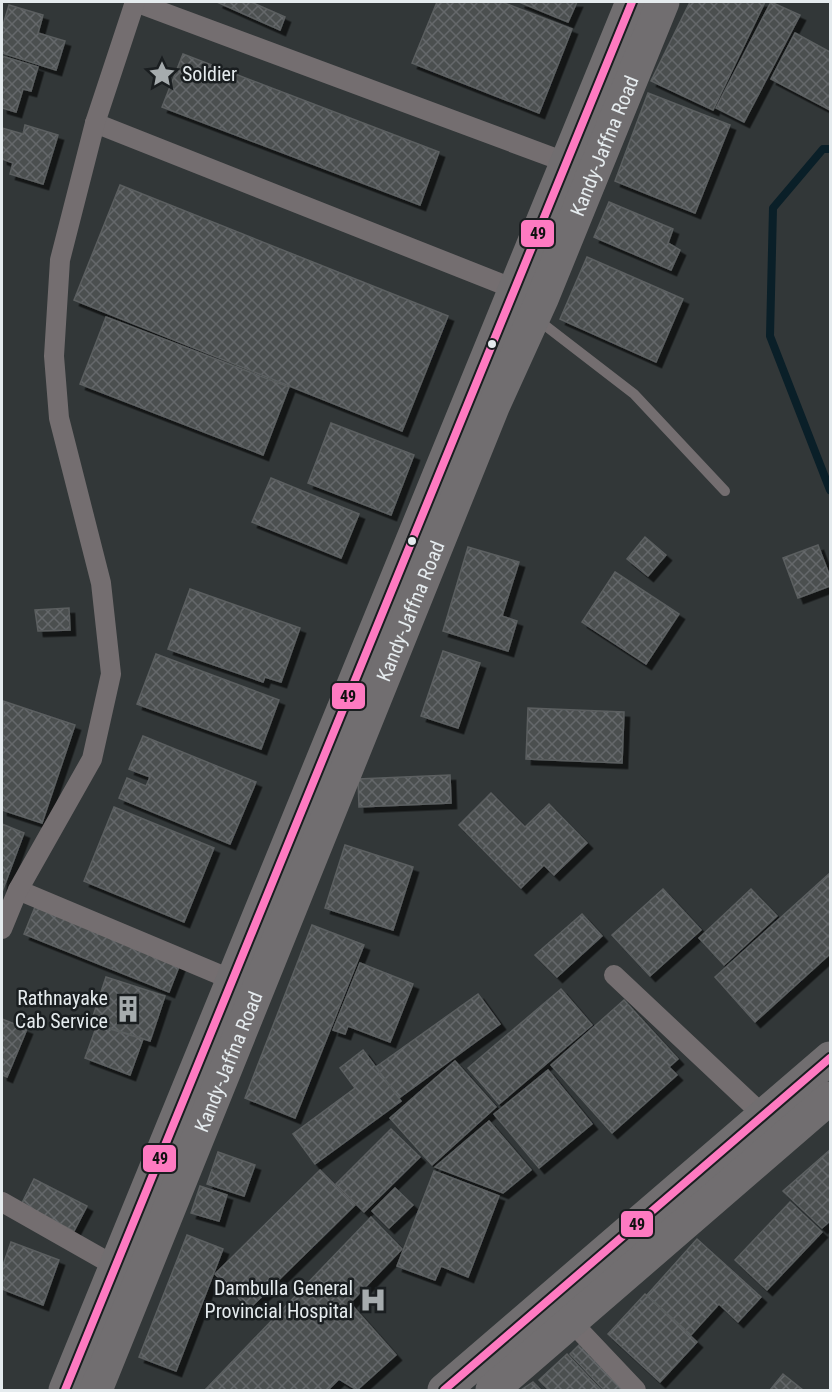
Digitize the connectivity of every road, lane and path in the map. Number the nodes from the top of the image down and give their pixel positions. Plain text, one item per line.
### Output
1 (135, 2) edge
2 (632, 2) edge
3 (663, 2) edge
4 (95, 123) junction
5 (579, 167) junction
6 (530, 301) junction
7 (725, 491) dead end
8 (18, 890) junction
9 (2, 929) edge
10 (614, 975) dead end
11 (246, 985) junction
12 (831, 1058) edge
13 (831, 1098) edge
14 (764, 1116) junction
15 (2, 1202) edge
16 (115, 1266) junction
17 (561, 1311) junction
18 (65, 1390) edge
19 (96, 1390) edge
20 (445, 1390) edge
21 (492, 1390) edge
22 (636, 1390) edge

1 - 4 street
1 - 5 street
2 - 5 highway, Kandy-Jaffna Road
3 - 5 highway, Kandy-Jaffna Road
4 - 6 street
4 - 8 street
5 - 6 highway, Kandy-Jaffna Road
6 - 7 lane
6 - 11 highway, Kandy-Jaffna Road
8 - 9 street
8 - 11 street
10 - 14 street
11 - 16 highway, Kandy-Jaffna Road
11 - 19 highway, Kandy-Jaffna Road
12 - 14 highway
13 - 17 highway
14 - 17 highway
15 - 16 street
16 - 18 highway, Kandy-Jaffna Road
17 - 20 highway
17 - 21 highway
17 - 22 street

